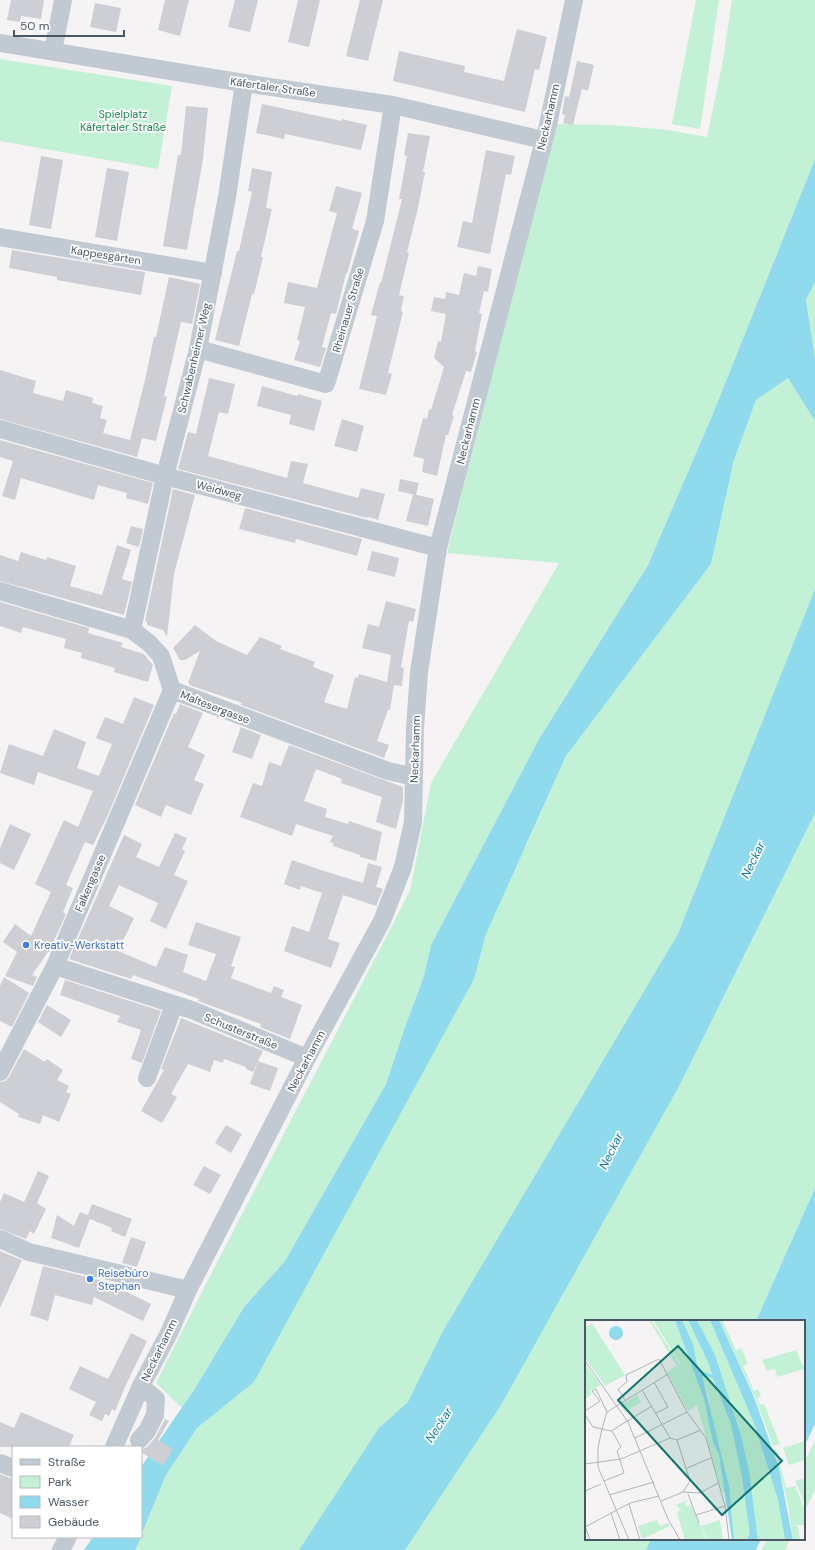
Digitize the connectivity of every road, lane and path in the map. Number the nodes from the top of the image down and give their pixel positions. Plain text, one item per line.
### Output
1 (63, 0) edge
2 (574, 0) edge
3 (0, 43) edge
4 (53, 51) junction
5 (244, 83) junction
6 (393, 105) junction
7 (543, 140) junction
8 (0, 237) edge
9 (213, 273) junction
10 (198, 349) junction
11 (0, 430) edge
12 (165, 476) junction
13 (438, 548) junction
14 (0, 591) edge
15 (132, 630) junction
16 (172, 690) junction
17 (414, 777) junction
18 (55, 966) junction
19 (174, 1005) junction
20 (307, 1058) junction
21 (0, 1072) edge
22 (147, 1078) dead end
23 (0, 1239) edge
24 (188, 1290) junction
25 (141, 1386) junction
26 (139, 1440) dead end
27 (114, 1446) edge
28 (0, 1463) edge
29 (12, 1468) edge
30 (67, 1538) edge
31 (60, 1550) edge

1 - 4 street
2 - 7 street, Neckarhamm
3 - 4 street, Käfertaler Straße
4 - 5 street, Käfertaler Straße
5 - 6 street, Käfertaler Straße
5 - 9 street, Schwabenheimer Weg
6 - 7 street, Käfertaler Straße
6 - 10 street, Rheinauer Straße
7 - 13 street, Neckarhamm
8 - 9 street, Kappesgärten
9 - 10 street, Schwabenheimer Weg
10 - 12 street, Schwabenheimer Weg
11 - 12 street, Weidweg
12 - 13 street, Weidweg
12 - 15 street, Schwabenheimer Weg
13 - 17 street, Neckarhamm
14 - 15 street, Maltesergasse
15 - 16 street, Maltesergasse
16 - 17 street, Maltesergasse
16 - 18 street, Falkengasse
17 - 20 street, Neckarhamm
18 - 19 street, Schusterstraße
18 - 21 street, Falkengasse
19 - 20 street, Schusterstraße
19 - 22 street
20 - 24 street, Neckarhamm
23 - 24 street
24 - 25 street, Neckarhamm
25 - 26 street
25 - 27 street, Neckarhamm
28 - 29 street
30 - 31 street

